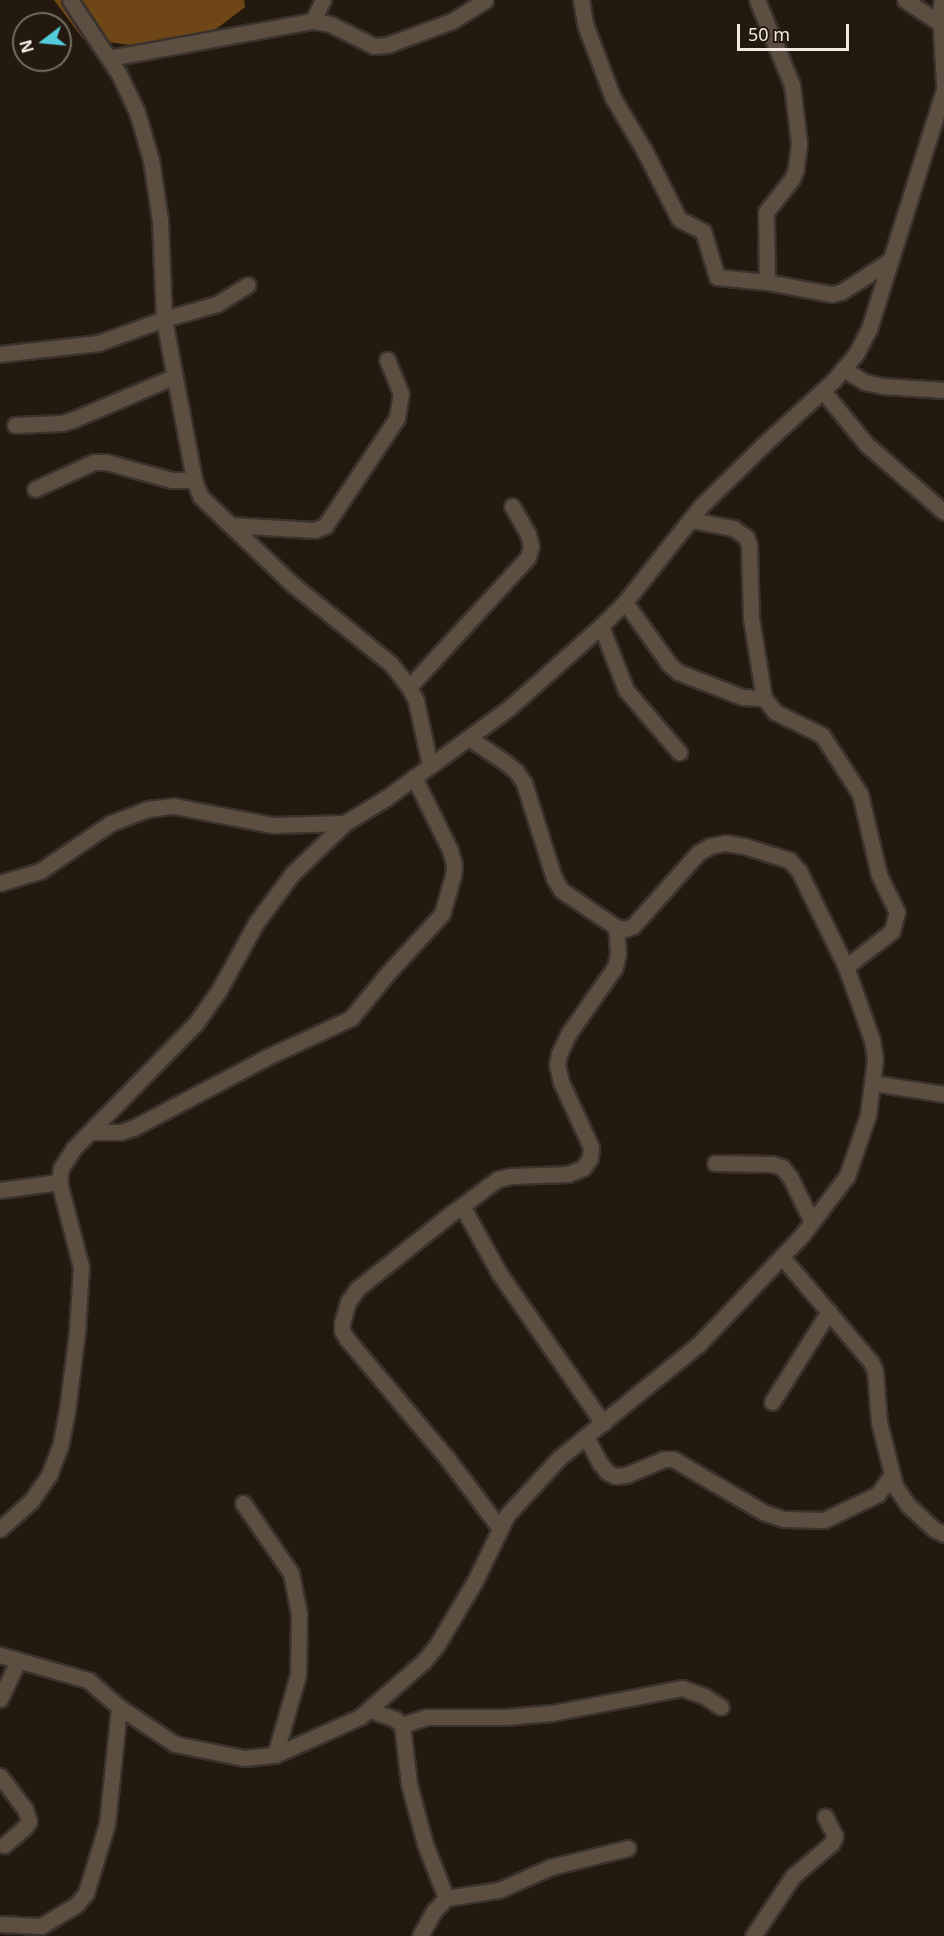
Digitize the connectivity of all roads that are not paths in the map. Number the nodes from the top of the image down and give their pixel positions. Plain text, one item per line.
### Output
1 (70, 0) edge
2 (323, 0) edge
3 (485, 0) edge
4 (581, 0) edge
5 (757, 0) edge
6 (905, 0) edge
7 (942, 0) edge
8 (313, 21) junction
9 (941, 24) junction
10 (109, 58) junction
11 (944, 84) edge
12 (944, 89) edge
13 (940, 122) edge
14 (888, 262) junction
15 (767, 282) junction
16 (247, 285) dead end
17 (164, 319) junction
18 (0, 354) edge
19 (387, 360) dead end
20 (843, 369) junction
21 (175, 376) junction
22 (944, 390) edge
23 (823, 391) junction
24 (15, 424) dead end
25 (194, 480) junction
26 (35, 489) dead end
27 (512, 506) dead end
28 (944, 512) edge
29 (691, 520) junction
30 (230, 525) junction
31 (625, 602) junction
32 (602, 626) junction
33 (409, 687) junction
34 (764, 698) junction
35 (469, 738) junction
36 (679, 752) dead end
37 (430, 766) junction
38 (414, 777) junction
39 (345, 823) junction
40 (0, 883) edge
41 (616, 927) junction
42 (846, 967) junction
43 (872, 1083) junction
44 (944, 1094) edge
45 (90, 1132) junction
46 (715, 1163) dead end
47 (59, 1182) junction
48 (0, 1190) edge
49 (462, 1206) junction
50 (812, 1222) junction
51 (782, 1257) junction
52 (829, 1311) junction
53 (772, 1402) dead end
54 (603, 1423) junction
55 (586, 1437) junction
56 (892, 1474) junction
57 (243, 1503) dead end
58 (499, 1527) junction
59 (0, 1529) edge
60 (944, 1534) edge
61 (0, 1654) edge
62 (18, 1661) junction
63 (0, 1699) edge
64 (119, 1707) junction
65 (721, 1707) dead end
66 (370, 1710) junction
67 (402, 1725) junction
68 (274, 1755) junction
69 (0, 1776) edge
70 (825, 1816) dead end
71 (4, 1845) dead end
72 (628, 1848) dead end
73 (446, 1898) junction
74 (0, 1924) edge
75 (420, 1936) edge
76 (753, 1936) edge

1 - 10 street
2 - 8 street
3 - 8 street
4 - 15 street
5 - 15 street
6 - 9 street
7 - 9 street
8 - 10 street
9 - 11 street
10 - 17 street
12 - 13 street
13 - 14 street
14 - 15 street
14 - 20 street
16 - 17 street
17 - 18 street
17 - 21 street
19 - 30 street
20 - 22 street
20 - 23 street
21 - 24 street
21 - 25 street
23 - 28 street
23 - 29 street
25 - 26 street
25 - 30 street
27 - 33 street
29 - 31 street
29 - 34 street
30 - 33 street
31 - 32 street
31 - 34 street
32 - 35 street
32 - 36 street
33 - 37 street
34 - 42 street
35 - 37 street
35 - 41 street
37 - 38 street
38 - 39 street
38 - 45 street
39 - 40 street
39 - 45 street
41 - 42 street
41 - 49 street
42 - 43 street
43 - 44 street
43 - 50 street
45 - 47 street
46 - 50 street
47 - 48 street
47 - 59 street
49 - 54 street
49 - 58 street
50 - 51 street
51 - 52 street
51 - 54 street
52 - 53 street
52 - 56 street
54 - 55 street
55 - 56 street
55 - 58 street
56 - 60 street
57 - 68 street
58 - 66 street
61 - 62 street
62 - 63 street
62 - 64 street
64 - 68 street
64 - 74 street
65 - 67 street
66 - 67 street
66 - 68 street
67 - 73 street
69 - 71 street
70 - 76 street
72 - 73 street
73 - 75 street

